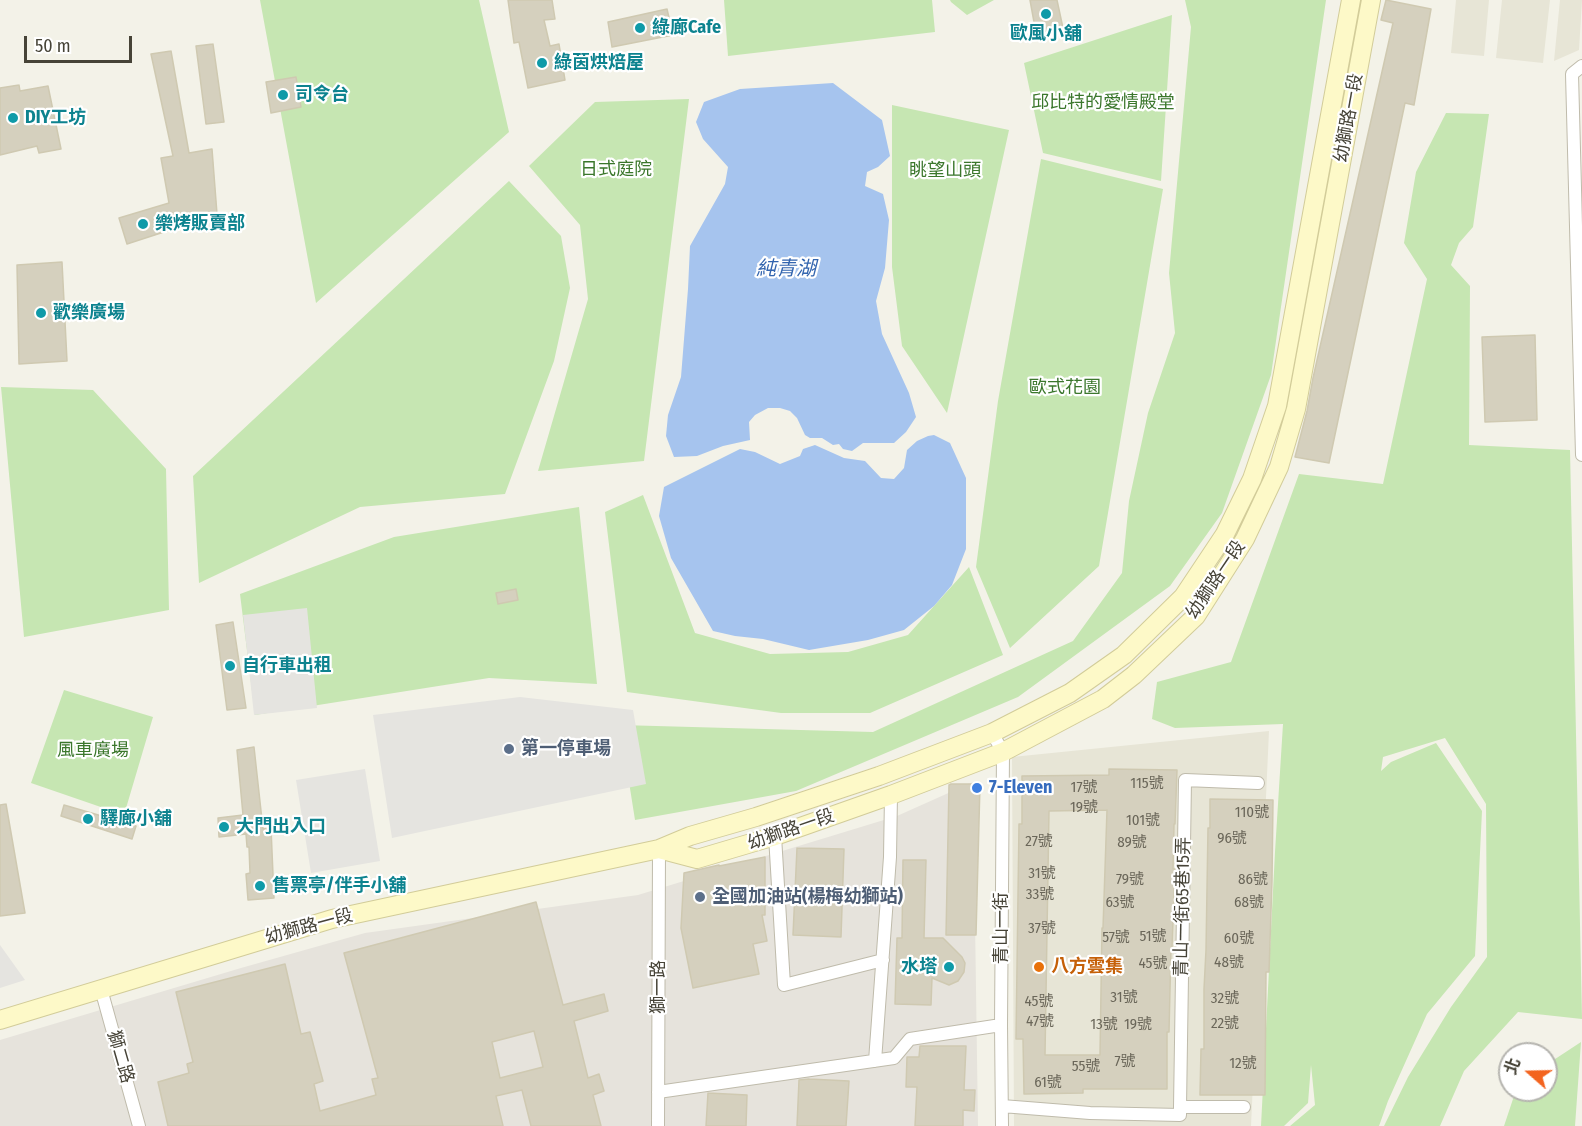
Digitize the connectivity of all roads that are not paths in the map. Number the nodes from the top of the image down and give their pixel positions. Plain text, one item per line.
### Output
1 (1351, 0) edge
2 (1371, 0) edge
3 (1582, 66) edge
4 (1582, 455) edge
5 (992, 733) junction
6 (1003, 752) junction
7 (1258, 783) dead end
8 (891, 795) junction
9 (776, 836) junction
10 (659, 849) junction
11 (883, 960) junction
12 (101, 989) junction
13 (0, 1020) edge
14 (1001, 1025) junction
15 (875, 1061) junction
16 (658, 1092) junction
17 (1002, 1106) junction
18 (1244, 1107) dead end
19 (1090, 1113) junction
20 (1180, 1116) edge
21 (139, 1126) edge
22 (658, 1126) edge
23 (1002, 1126) edge
24 (1090, 1126) edge

1 - 5 street, 幼獅路一段
2 - 6 street, 幼獅路一段
3 - 4 street
5 - 6 street
5 - 10 street, 幼獅路一段
6 - 8 street, 幼獅路一段
6 - 14 street, 青山一街
7 - 20 street, 青山一街65巷15弄
8 - 9 street, 幼獅路一段
8 - 11 street
9 - 10 street, 幼獅路一段
9 - 11 street
10 - 12 street, 幼獅路一段
10 - 16 street, 獅一路
11 - 15 street
12 - 13 street, 幼獅路一段
12 - 21 street, 獅二路
14 - 15 street
14 - 17 street, 青山一街
15 - 16 street
16 - 22 street, 獅一路
17 - 19 street
17 - 23 street, 青山一街
18 - 20 street
19 - 20 street
19 - 24 street

